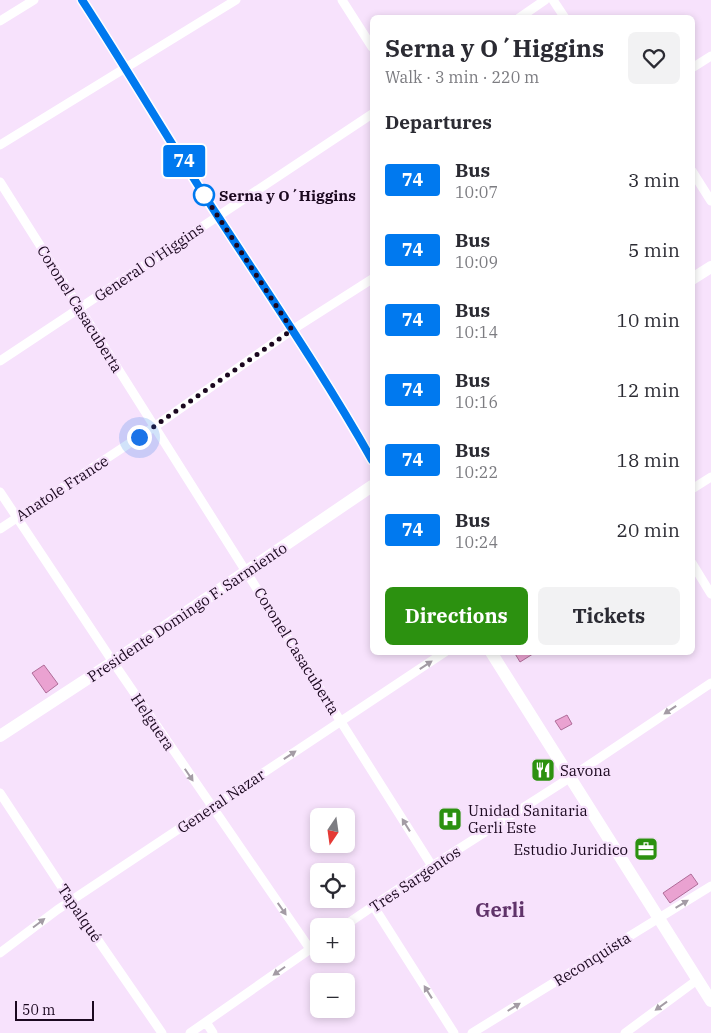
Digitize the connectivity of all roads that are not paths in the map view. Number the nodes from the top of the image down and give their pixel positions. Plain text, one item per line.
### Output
1 (34, 0) edge
2 (82, 0) edge
3 (236, 0) edge
4 (342, 0) edge
5 (545, 0) edge
6 (553, 0) edge
7 (523, 15) edge
8 (563, 15) edge
9 (0, 22) edge
10 (370, 45) edge
11 (711, 56) edge
12 (695, 66) edge
13 (126, 68) junction
14 (370, 115) edge
15 (0, 145) edge
16 (695, 176) edge
17 (0, 182) edge
18 (711, 201) edge
19 (218, 216) junction
20 (711, 267) edge
21 (695, 277) edge
22 (370, 279) edge
23 (79, 308) junction
24 (292, 330) junction
25 (0, 361) edge
26 (154, 427) junction
27 (370, 457) edge
28 (711, 477) edge
29 (370, 487) edge
30 (695, 487) edge
31 (0, 492) edge
32 (17, 517) junction
33 (0, 529) edge
34 (695, 568) edge
35 (247, 572) junction
36 (711, 594) edge
37 (440, 655) edge
38 (493, 655) edge
39 (113, 662) junction
40 (711, 684) edge
41 (340, 721) junction
42 (0, 736) edge
43 (571, 777) junction
44 (0, 793) edge
45 (211, 808) junction
46 (432, 866) junction
47 (711, 886) edge
48 (71, 901) junction
49 (374, 907) junction
50 (660, 918) junction
51 (355, 919) edge
52 (310, 949) joint
53 (0, 953) edge
54 (697, 980) junction
55 (711, 1001) edge
56 (206, 1022) junction
57 (162, 1033) edge
58 (190, 1033) edge
59 (212, 1033) edge
60 (454, 1033) edge
61 (472, 1033) edge
62 (625, 1033) edge

1 - 9 street
2 - 13 street
3 - 13 street
4 - 10 street
5 - 7 street
6 - 8 street
11 - 12 street
13 - 15 street
13 - 19 street
14 - 19 street, General O'Higgins
16 - 18 street
17 - 23 street, Coronel Casacuberta
19 - 23 street, General O'Higgins
19 - 24 street
20 - 21 street
22 - 24 street, Anatole France
23 - 25 street, General O'Higgins
23 - 26 street, Coronel Casacuberta
24 - 26 street, Anatole France
24 - 27 street
26 - 32 street, Anatole France
26 - 35 street, Coronel Casacuberta
28 - 30 street
29 - 35 street, Presidente Domingo F. Sarmiento
31 - 32 street, Helguera
32 - 33 street, Anatole France
32 - 39 street, Helguera
34 - 36 street
35 - 39 street, Presidente Domingo F. Sarmiento
35 - 41 street, Coronel Casacuberta
41 -> 37 street, General Nazar
38 - 43 street
39 - 42 street, Presidente Domingo F. Sarmiento
39 -> 45 street, Helguera
40 -> 43 street, Tres Sargentos
45 -> 41 street, General Nazar
46 -> 41 street, Coronel Casacuberta
43 - 46 street, Tres Sargentos
43 - 50 street
44 - 48 street, Tapalqué
45 - 48 street, General Nazar
45 -> 52 street, Helguera
46 - 49 street, Tres Sargentos
50 -> 47 street, Reconquista
53 -> 48 street, General Nazar
48 - 57 street, Tapalqué
49 - 51 street, Tres Sargentos
60 -> 49 street
50 - 54 street
61 -> 50 street, Reconquista
52 -> 56 street
54 - 55 street
54 -> 62 street
56 - 58 street
56 - 59 street

